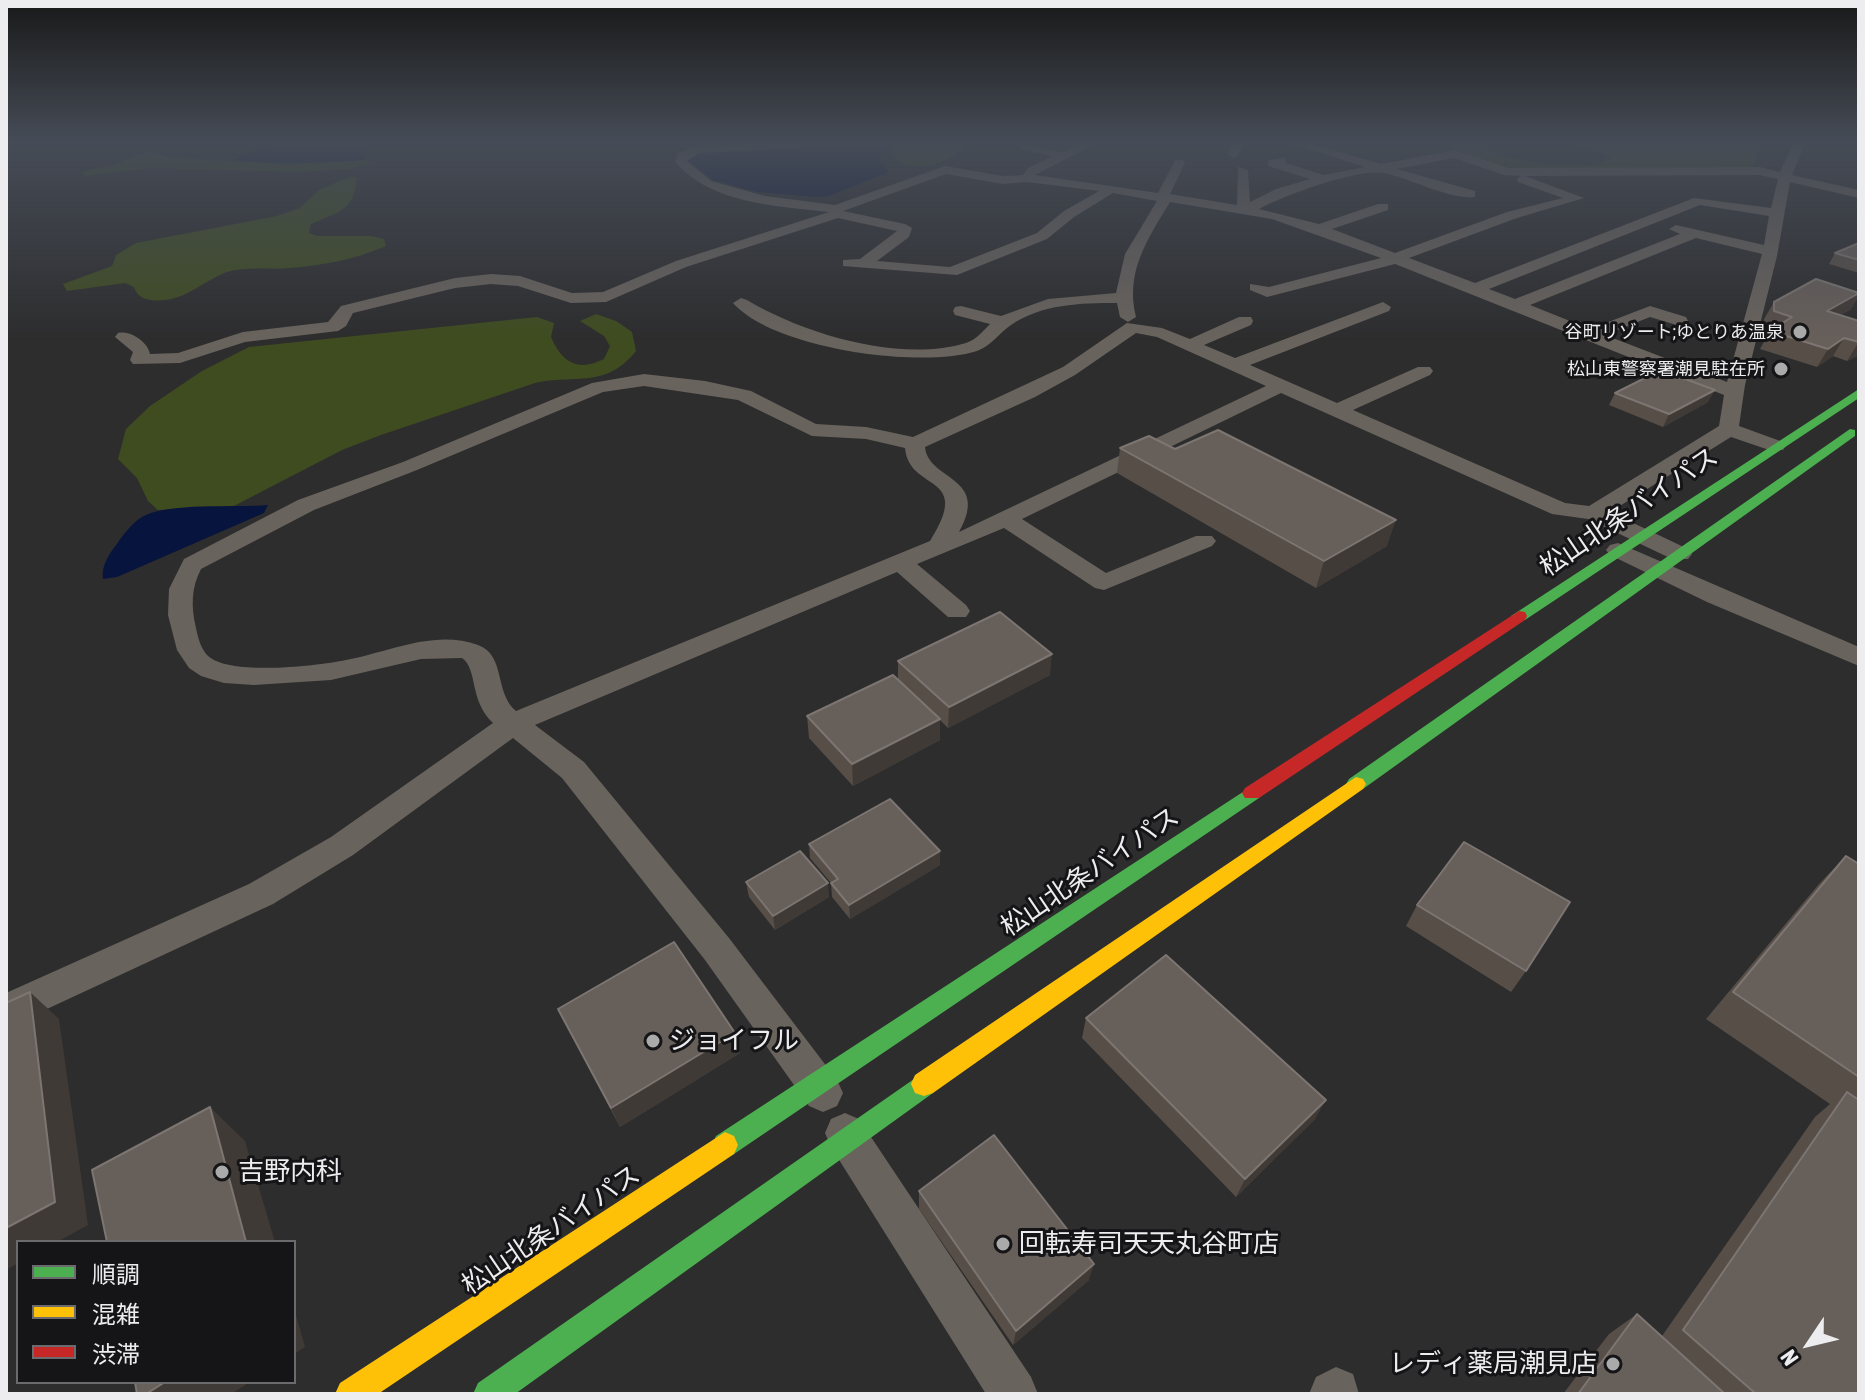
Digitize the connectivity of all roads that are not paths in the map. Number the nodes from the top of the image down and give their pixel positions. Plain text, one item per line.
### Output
1 (826, 209) edge
2 (841, 209) edge
3 (1077, 209) edge
4 (1157, 209) edge
5 (1234, 209) edge
6 (1247, 209) edge
7 (1376, 209) edge
8 (1534, 209) edge
9 (1675, 209) edge
10 (1752, 209) edge
11 (1776, 209) edge
12 (837, 211) junction
13 (1244, 211) junction
14 (1775, 213) junction
15 (1644, 220) junction
16 (1318, 229) junction
17 (1693, 234) junction
18 (1770, 251) junction
19 (1394, 258) junction
20 (1422, 268) junction
21 (1379, 281) dead end
22 (1256, 287) dead end
23 (1475, 289) junction
24 (1124, 298) junction
25 (741, 303) dead end
26 (1515, 305) junction
27 (1383, 307) dead end
28 (961, 311) dead end
29 (1245, 321) dead end
30 (1680, 321) dead end
31 (1002, 322) junction
32 (1133, 327) junction
33 (1589, 335) junction
34 (124, 337) dead end
35 (1190, 345) junction
36 (1234, 365) junction
37 (1424, 371) dead end
38 (1280, 386) junction
39 (1732, 391) junction
40 (1859, 393) edge
41 (1335, 411) junction
42 (1859, 427) edge
43 (1729, 429) junction
44 (915, 444) junction
45 (1776, 446) junction
46 (1593, 513) junction
47 (1006, 519) junction
48 (1640, 535) junction
49 (1204, 541) dead end
50 (939, 546) junction
51 (1618, 550) junction
52 (1680, 554) junction
53 (902, 564) junction
54 (1658, 570) junction
55 (957, 611) dead end
56 (1859, 657) edge
57 (513, 723) junction
58 (6, 1011) edge
59 (818, 1084) junction
60 (847, 1138) junction
61 (351, 1394) edge
62 (489, 1394) edge
63 (1014, 1394) edge

1 - 12 street
2 - 12 street
3 - 12 street
4 - 24 street
5 - 13 street
6 - 13 street
7 - 16 street
8 - 19 street
9 - 15 street
10 - 14 street
11 - 14 street
12 - 34 street
13 - 16 street
14 - 18 street
15 - 17 street
15 - 23 street
16 - 19 street
17 - 18 street
17 - 26 street
18 - 39 street
19 - 20 street
19 - 22 street
20 - 21 street
20 - 23 street
23 - 26 street
24 - 31 street
24 - 32 street
25 - 31 street
26 - 33 street
27 - 36 street
28 - 31 street
29 - 35 street
30 - 33 street
32 - 35 street
32 - 44 street
33 - 39 street
35 - 36 street
36 - 38 street
37 - 41 street
38 - 41 street
38 - 47 street
39 - 43 street
40 - 45 highway, 松山北条バイパス
41 - 46 street
42 - 52 highway
43 - 45 street
43 - 46 street
44 - 50 street
44 - 57 street
45 - 48 highway, 松山北条バイパス
46 - 48 street
47 - 49 street
47 - 50 street
48 - 51 highway, 松山北条バイパス
48 - 52 street
50 - 53 street
51 - 54 street
51 - 59 highway, 松山北条バイパス
52 - 54 highway
53 - 55 street
53 - 57 street
54 - 56 street
54 - 60 highway
57 - 58 street
57 - 59 street
59 - 60 street
59 - 61 highway, 松山北条バイパス
60 - 62 highway
60 - 63 street

